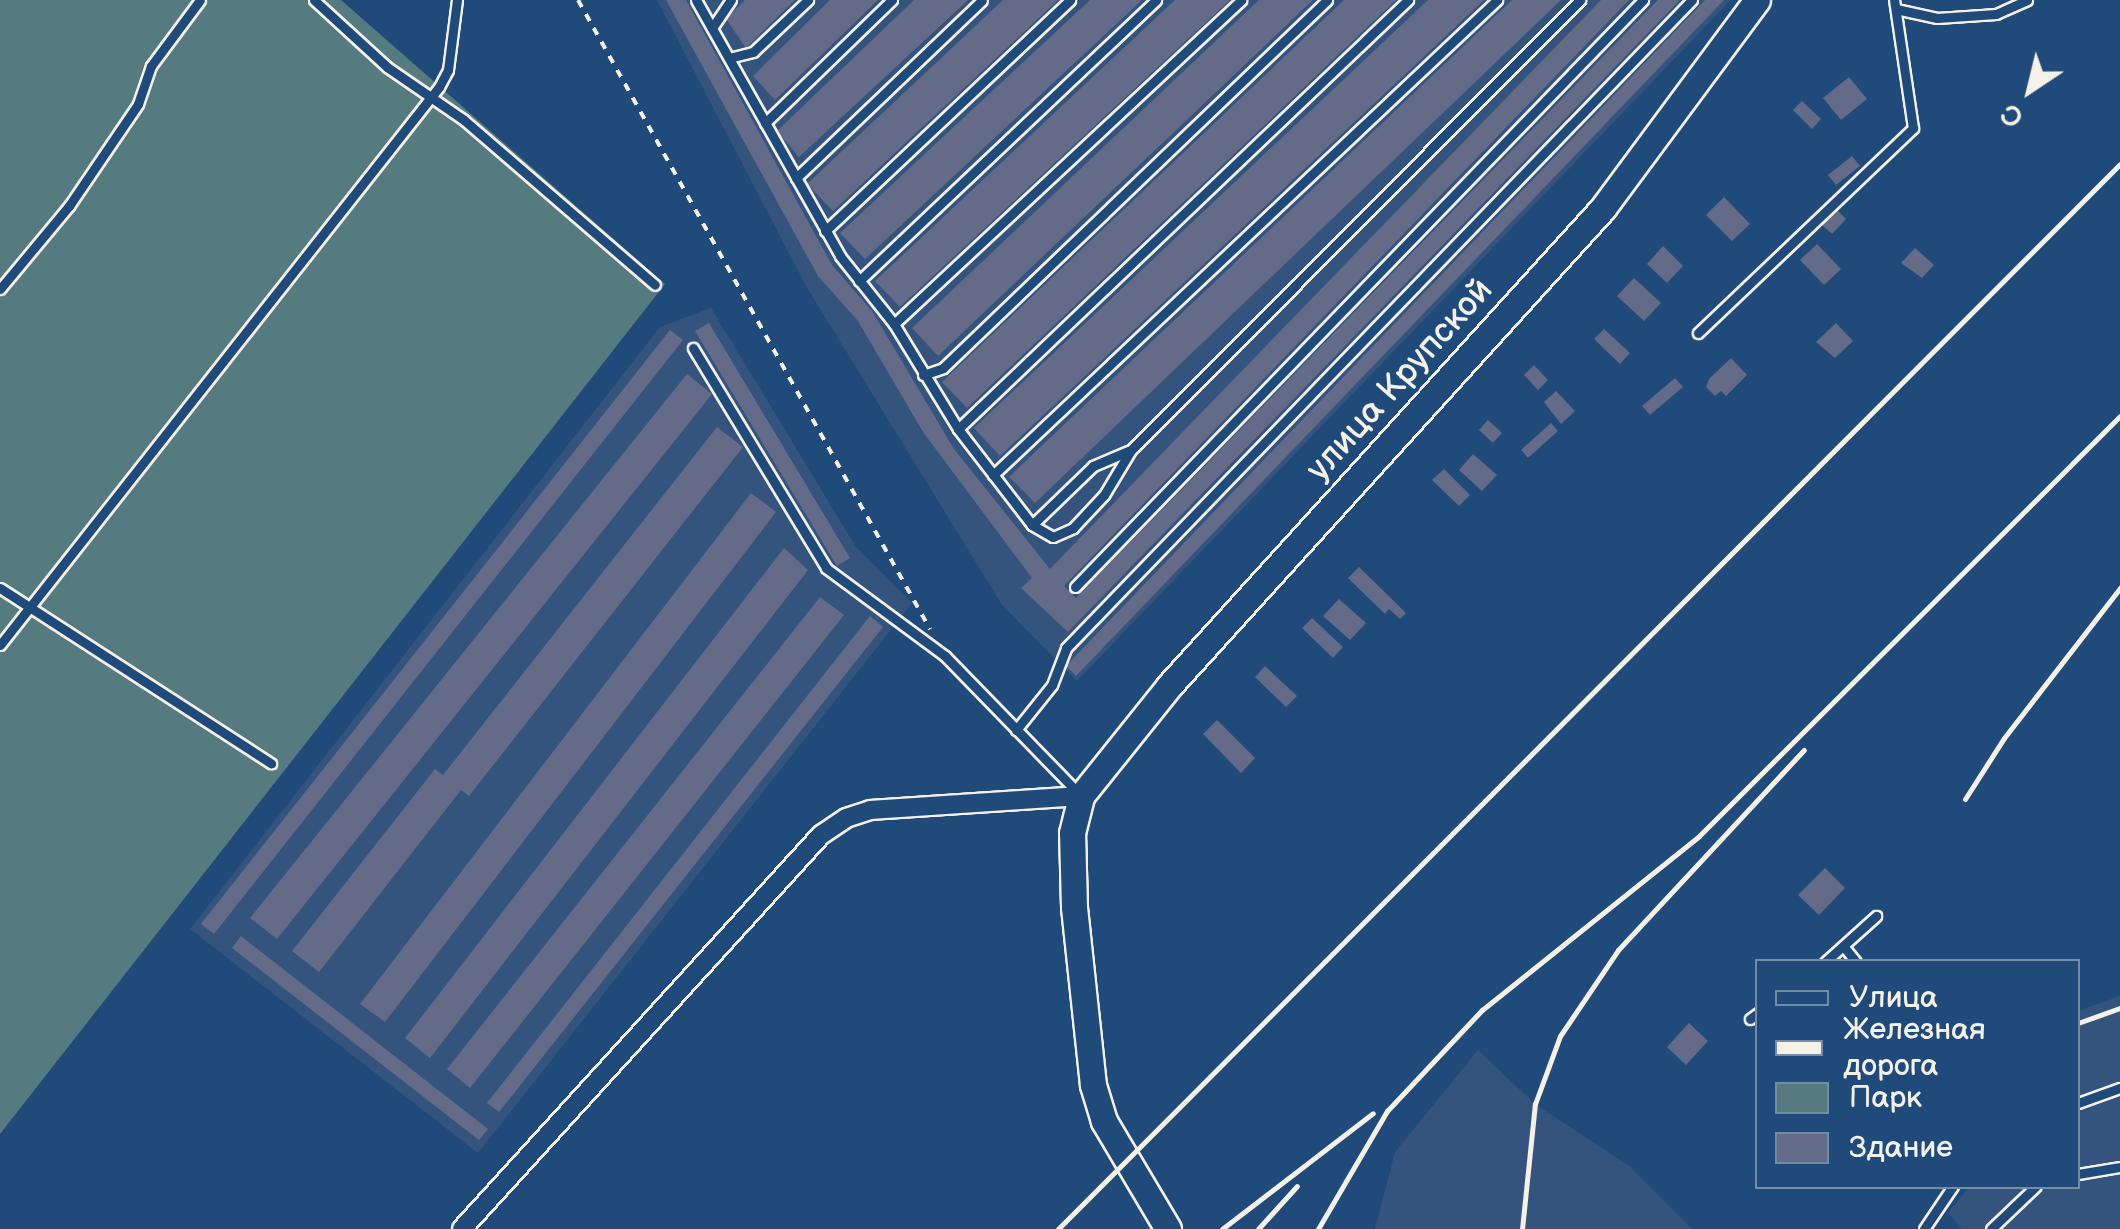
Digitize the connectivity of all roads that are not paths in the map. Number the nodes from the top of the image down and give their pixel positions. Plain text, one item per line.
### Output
1 (200, 0) edge
2 (314, 0) edge
3 (457, 0) edge
4 (696, 0) edge
5 (731, 0) edge
6 (808, 0) edge
7 (892, 0) edge
8 (982, 0) edge
9 (1070, 0) edge
10 (1156, 0) edge
11 (1242, 0) edge
12 (1326, 0) edge
13 (1408, 0) edge
14 (1497, 0) edge
15 (1580, 0) edge
16 (1643, 0) edge
17 (1692, 0) edge
18 (1757, 0) edge
19 (2028, 0) edge
20 (1895, 4) edge
21 (712, 28) junction
22 (729, 58) junction
23 (430, 98) junction
24 (765, 123) junction
25 (796, 178) junction
26 (826, 231) junction
27 (860, 280) junction
28 (656, 285) dead end
29 (0, 289) edge
30 (894, 324) junction
31 (1698, 333) dead end
32 (693, 348) dead end
33 (924, 375) junction
34 (958, 429) junction
35 (1131, 450) junction
36 (993, 474) junction
37 (1032, 526) junction
38 (1075, 587) dead end
39 (0, 588) edge
40 (27, 609) junction
41 (0, 645) edge
42 (1016, 730) junction
43 (271, 763) dead end
44 (1081, 796) junction
45 (1876, 916) dead end
46 (1844, 947) junction
47 (1829, 959) edge
48 (1854, 959) edge
49 (2120, 1088) edge
50 (2080, 1102) edge
51 (2120, 1167) edge
52 (2080, 1174) edge
53 (1951, 1189) edge
54 (2033, 1189) edge
55 (462, 1229) edge
56 (1168, 1229) edge
57 (1924, 1229) edge
58 (1991, 1229) edge

1 - 29 lane
2 - 23 lane
3 - 23 lane
4 - 21 lane
5 - 21 lane
6 - 22 lane
7 - 24 lane
8 - 25 lane
9 - 26 lane
10 - 27 lane
11 - 30 lane
12 - 33 lane
13 - 34 lane
14 - 36 lane
15 - 35 lane
16 - 38 lane
17 - 42 lane
18 - 44 main road, улица Крупской
19 - 20 lane
20 - 31 lane
21 - 22 lane
22 - 24 lane
23 - 28 lane
23 - 40 lane
24 - 25 lane
25 - 26 lane
26 - 27 lane
27 - 30 lane
30 - 33 lane
32 - 42 lane
33 - 34 lane
34 - 36 lane
35 - 37 lane
35 - 37 lane
36 - 37 lane
39 - 40 lane
40 - 41 lane
40 - 43 lane
42 - 44 lane
44 - 55 street
44 - 56 main road
45 - 46 lane
46 - 47 lane
46 - 48 lane
49 - 50 lane
51 - 52 lane
53 - 57 lane
54 - 58 lane

